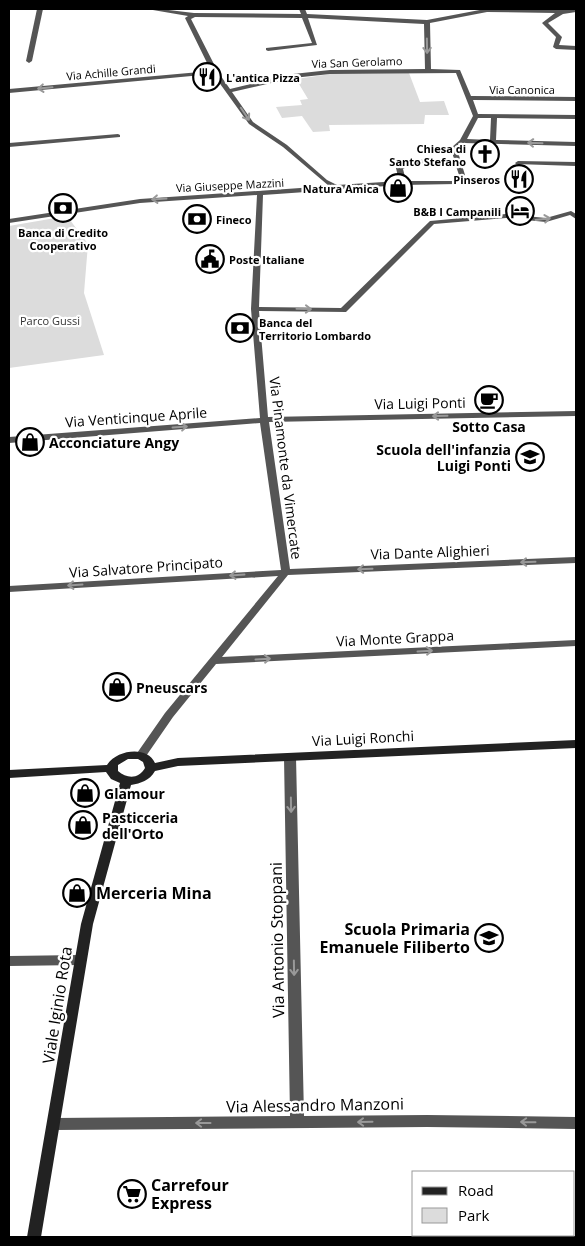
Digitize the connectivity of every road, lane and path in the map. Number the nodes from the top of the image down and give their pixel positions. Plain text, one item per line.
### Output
1 (40, 9) edge
2 (150, 9) edge
3 (302, 9) edge
4 (576, 10) edge
5 (195, 12) edge
6 (563, 12) junction
7 (304, 16) junction
8 (427, 22) junction
9 (576, 48) edge
10 (268, 49) dead end
11 (29, 61) dead end
12 (428, 70) junction
13 (215, 72) junction
14 (9, 91) edge
15 (229, 91) junction
16 (468, 98) junction
17 (576, 99) edge
18 (476, 116) junction
19 (494, 117) junction
20 (576, 117) edge
21 (118, 136) dead end
22 (463, 141) junction
23 (493, 141) junction
24 (576, 144) edge
25 (9, 145) edge
26 (459, 161) junction
27 (518, 163) dead end
28 (576, 164) edge
29 (403, 183) junction
30 (338, 188) junction
31 (260, 194) junction
32 (574, 215) edge
33 (9, 221) edge
34 (255, 309) junction
35 (576, 413) edge
36 (264, 420) junction
37 (9, 440) edge
38 (576, 560) edge
39 (286, 572) junction
40 (9, 589) edge
41 (576, 643) edge
42 (214, 661) junction
43 (576, 744) edge
44 (140, 756) junction
45 (290, 757) junction
46 (112, 768) junction
47 (151, 768) junction
48 (9, 774) edge
49 (126, 781) junction
50 (80, 960) junction
51 (9, 961) edge
52 (297, 1123) junction
53 (576, 1123) edge
54 (54, 1124) junction
55 (34, 1237) edge

1 - 11 street
2 - 5 street
3 - 7 street
4 - 6 street
5 - 7 street
5 - 13 street
6 - 8 street
6 - 9 street
7 - 8 street
7 - 10 street
8 -> 12 street
12 - 15 street, Via San Gerolamo
12 - 16 street, Via San Gerolamo
13 -> 14 street, Via Achille Grandi
13 - 15 street
15 -> 30 street
16 - 17 street, Via Canonica
16 - 18 street
18 - 19 street
18 - 22 street
19 - 20 street
19 - 23 street
21 - 25 street
22 - 23 street
22 - 26 street
24 -> 23 street
26 - 29 street
26 - 29 street, Via Giuseppe Mazzini
27 - 28 street
29 - 30 street, Via Giuseppe Mazzini
30 - 31 street, Via Giuseppe Mazzini
31 -> 33 street, Via Giuseppe Mazzini
31 - 34 street, Via Pinamonte da Vimercate
34 -> 32 street
34 - 36 street, Via Pinamonte da Vimercate
35 -> 36 street, Via Luigi Ponti
37 -> 36 street, Via Venticinque Aprile
36 - 39 street, Via Pinamonte da Vimercate
38 -> 39 street, Via Dante Alighieri
39 -> 40 street, Via Salvatore Principato
39 - 42 street, Via Pinamonte da Vimercate
42 -> 41 street, Via Monte Grappa
42 - 44 street, Via Pinamonte da Vimercate
43 - 45 street, Via Luigi Ronchi
44 - 46 street
44 - 47 street
45 - 47 street, Via Luigi Ronchi
45 -> 52 street, Via Antonio Stoppani
46 - 48 street
46 - 49 street
47 - 49 street
49 - 50 street, Viale Iginio Rota
50 - 51 street
50 - 54 street, Viale Iginio Rota
53 -> 52 street, Via Alessandro Manzoni
52 -> 54 street, Via Alessandro Manzoni
54 - 55 street, Viale Iginio Rota

